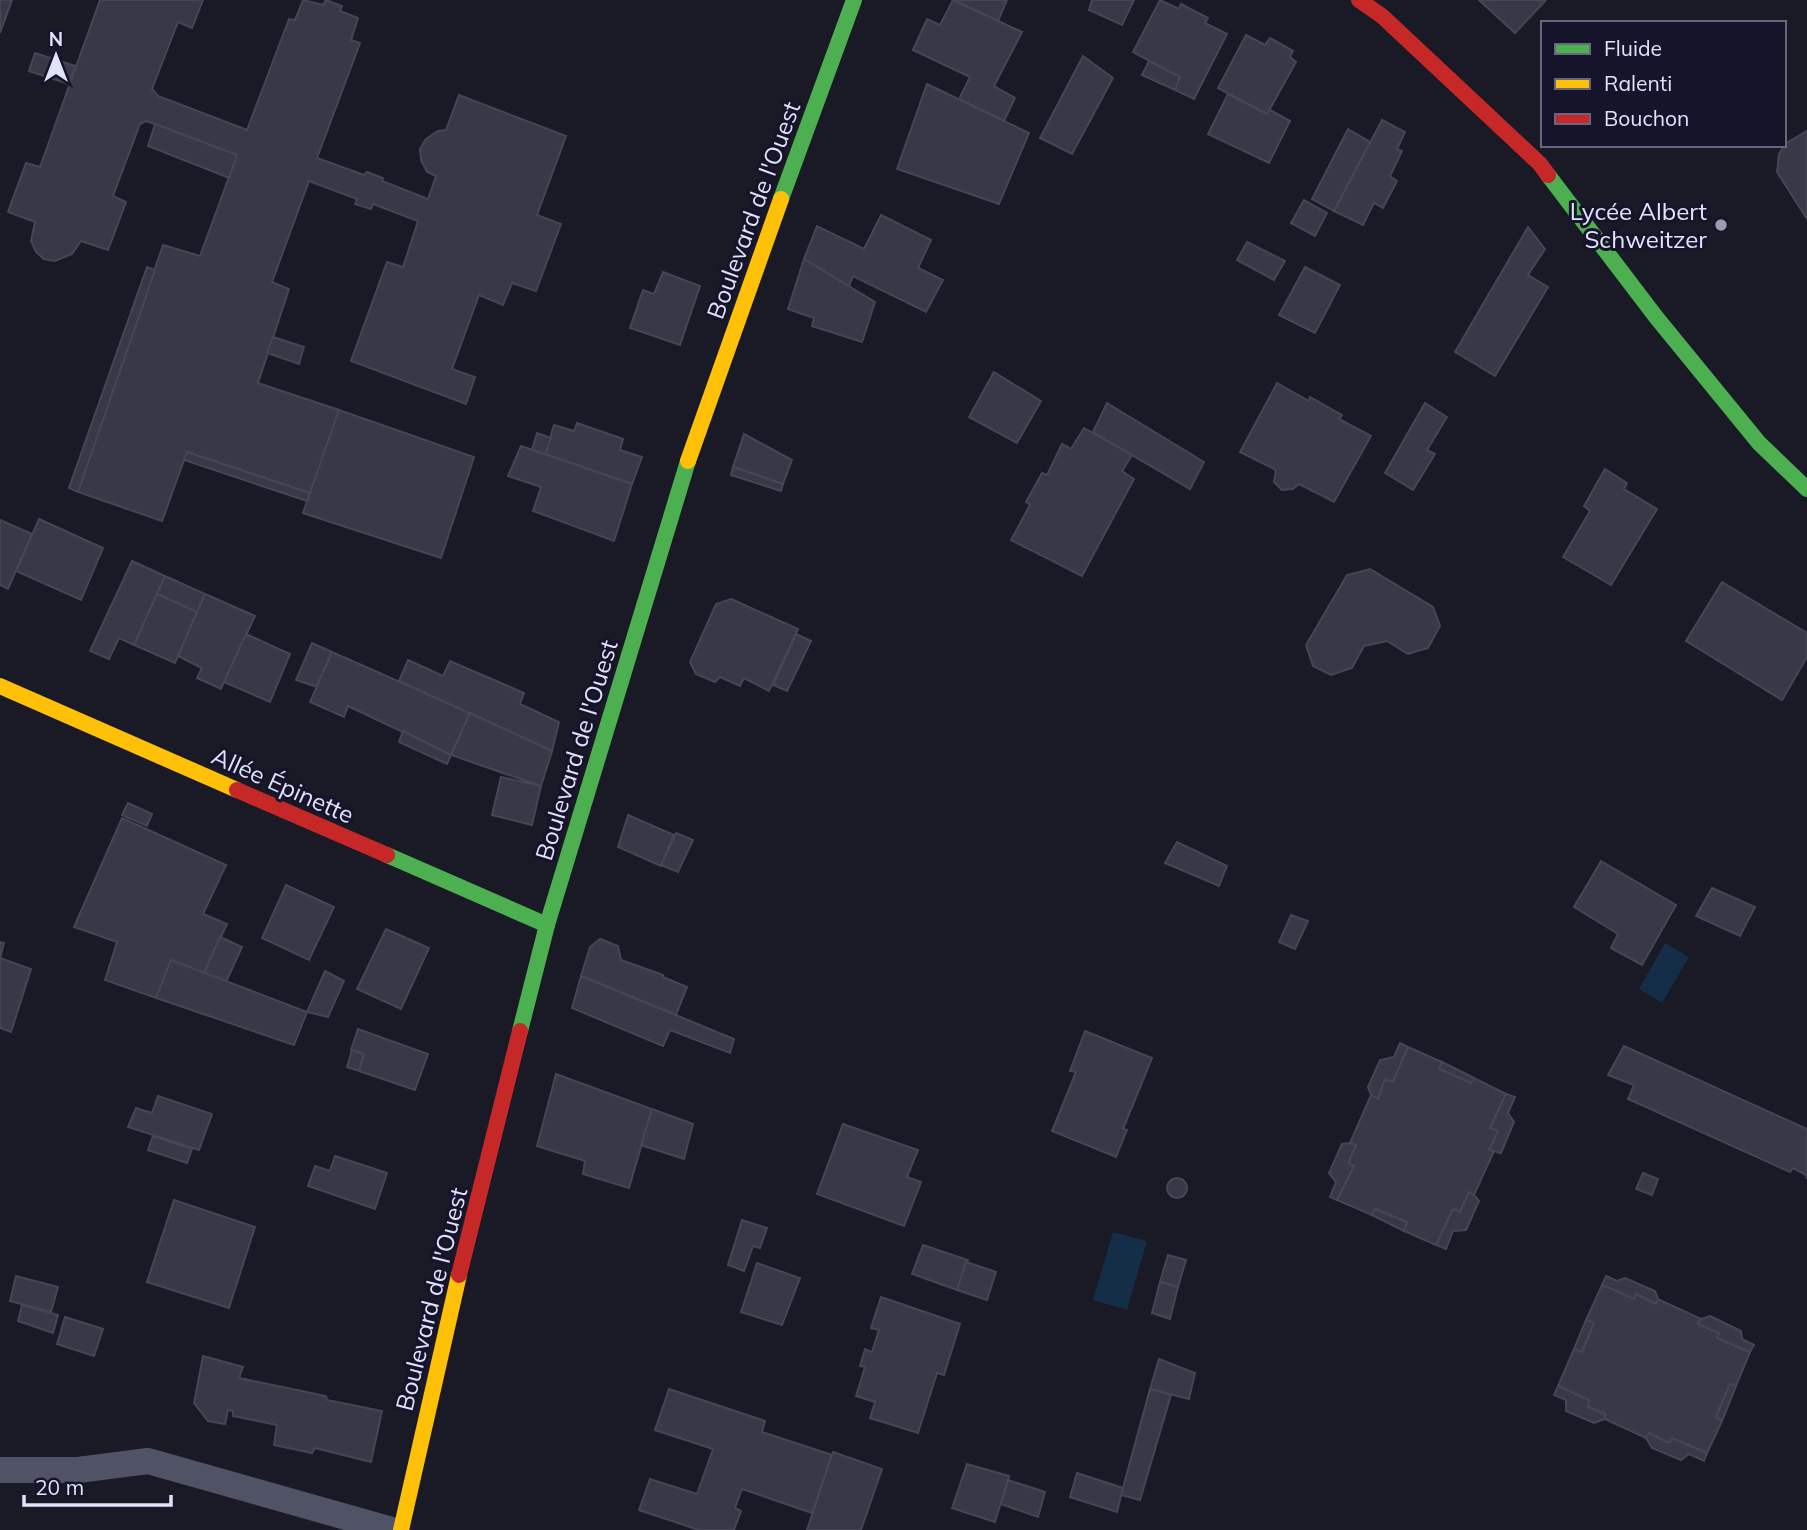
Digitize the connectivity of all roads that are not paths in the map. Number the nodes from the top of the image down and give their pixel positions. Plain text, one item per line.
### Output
1 (854, 0) edge
2 (1359, 0) edge
3 (1807, 489) edge
4 (0, 686) edge
5 (547, 925) junction
6 (0, 1470) edge
7 (393, 1530) edge
8 (401, 1530) edge

1 - 5 street, Boulevard de l'Ouest
2 - 3 street
4 - 5 street, Allée Épinette
5 - 8 street, Boulevard de l'Ouest
6 - 7 lane

